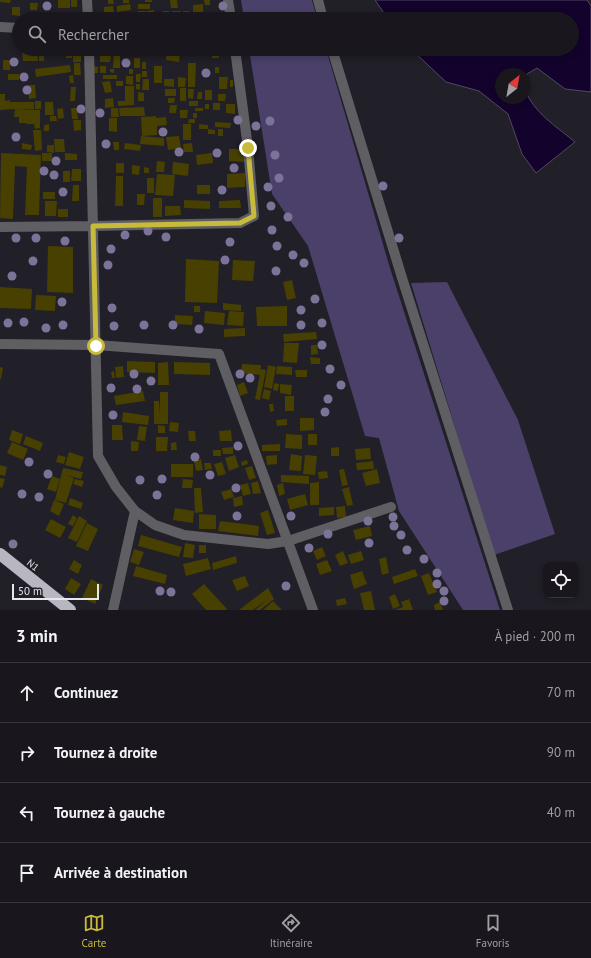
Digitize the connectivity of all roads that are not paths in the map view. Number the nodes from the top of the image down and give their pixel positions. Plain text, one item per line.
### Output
1 (87, 0) edge
2 (228, 0) edge
3 (318, 0) edge
4 (88, 12) edge
5 (230, 12) edge
6 (321, 12) edge
7 (0, 27) edge
8 (12, 28) edge
9 (88, 56) edge
10 (236, 56) edge
11 (334, 56) edge
12 (93, 226) junction
13 (0, 227) edge
14 (0, 344) edge
15 (96, 346) junction
16 (391, 507) dead end
17 (135, 511) junction
18 (288, 541) junction
19 (0, 554) edge
20 (70, 610) edge
21 (113, 610) edge
22 (313, 610) edge
23 (508, 610) edge

1 - 4 street
2 - 5 street
3 - 6 street
7 - 8 street
9 - 12 street
10 - 12 street
11 - 23 street
12 - 13 street
12 - 15 street
14 - 15 street
15 - 17 street
15 - 18 street
16 - 18 street
17 - 18 street
17 - 21 street
18 - 22 street
19 - 20 highway, N1

